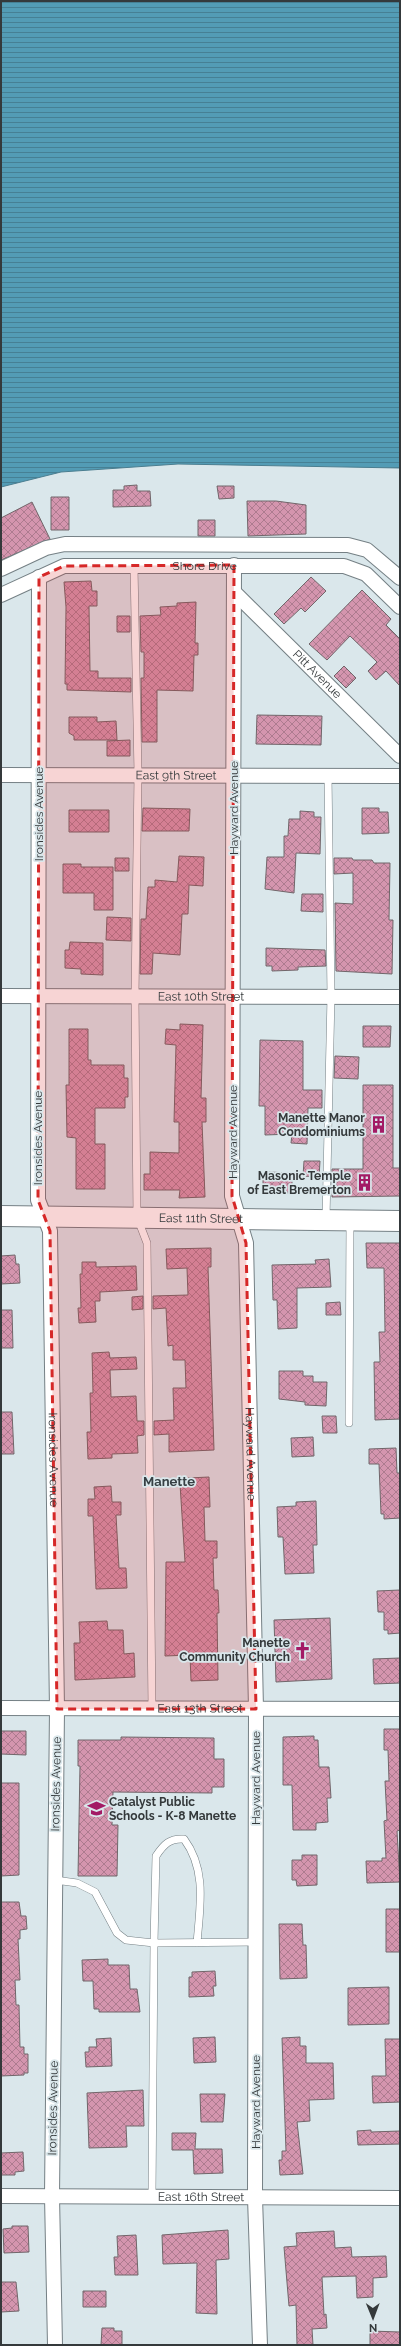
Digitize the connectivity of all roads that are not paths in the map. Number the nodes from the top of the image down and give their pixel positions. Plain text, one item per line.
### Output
1 (234, 565) junction
2 (134, 566) junction
3 (1, 569) edge
4 (39, 577) junction
5 (400, 578) edge
6 (234, 592) junction
7 (1, 595) edge
8 (400, 607) edge
9 (400, 756) edge
10 (138, 774) junction
11 (234, 774) junction
12 (328, 774) junction
13 (1, 775) edge
14 (39, 775) junction
15 (400, 776) edge
16 (233, 995) junction
17 (1, 996) edge
18 (38, 996) junction
19 (135, 996) junction
20 (331, 996) junction
21 (400, 997) edge
22 (1, 1216) edge
23 (44, 1216) junction
24 (137, 1217) junction
25 (241, 1220) junction
26 (326, 1220) junction
27 (350, 1220) junction
28 (400, 1221) edge
29 (349, 1423) dead end
30 (1, 1708) edge
31 (57, 1709) junction
32 (152, 1709) junction
33 (256, 1709) junction
34 (400, 1709) edge
35 (55, 1880) junction
36 (256, 1942) junction
37 (154, 1943) junction
38 (197, 1943) junction
39 (1, 2196) edge
40 (52, 2196) junction
41 (152, 2197) junction
42 (255, 2198) junction
43 (400, 2198) edge
44 (55, 2345) edge
45 (260, 2345) edge

1 - 2 street, Shore Drive
1 - 6 street, Hayward Avenue
1 - 8 street, Shore Drive
2 - 4 street, Shore Drive
2 - 10 lane
3 - 5 street, Shore Drive
4 - 7 street, Shore Drive
4 - 14 street, Ironsides Avenue
6 - 9 street, Pitt Avenue
6 - 11 street, Hayward Avenue
10 - 11 street, East 9th Street
10 - 14 street, East 9th Street
10 - 19 lane
11 - 12 street, East 9th Street
11 - 16 street, Hayward Avenue
12 - 15 street, East 9th Street
12 - 20 lane
13 - 14 street, East 9th Street
14 - 18 street, Ironsides Avenue
16 - 19 street, East 10th Street
16 - 20 street, East 10th Street
16 - 25 street, Hayward Avenue
17 - 18 street, East 10th Street
18 - 19 street, East 10th Street
18 - 23 street, Ironsides Avenue
19 - 24 lane
20 - 21 street, East 10th Street
20 - 26 lane
22 - 23 main road, East 11th Street
23 - 24 main road, East 11th Street
23 - 31 street, Ironsides Avenue
24 - 25 main road, East 11th Street
24 - 32 lane
25 - 26 main road, East 11th Street
25 - 33 street, Hayward Avenue
26 - 27 main road, East 11th Street
27 - 28 main road, East 11th Street
27 - 29 lane
30 - 31 street, East 13th Street
31 - 32 street, East 13th Street
31 - 35 street, Ironsides Avenue
32 - 33 street, East 13th Street
33 - 34 street, East 13th Street
33 - 36 street, Hayward Avenue
35 - 37 lane
35 - 40 street, Ironsides Avenue
36 - 38 lane
36 - 42 street, Hayward Avenue
37 - 38 lane
37 - 38 lane
37 - 41 lane
39 - 40 street, East 16th Street
40 - 41 street, East 16th Street
40 - 44 street, Ironsides Avenue
41 - 42 street, East 16th Street
42 - 43 street, East 16th Street
42 - 45 street, Hayward Avenue

